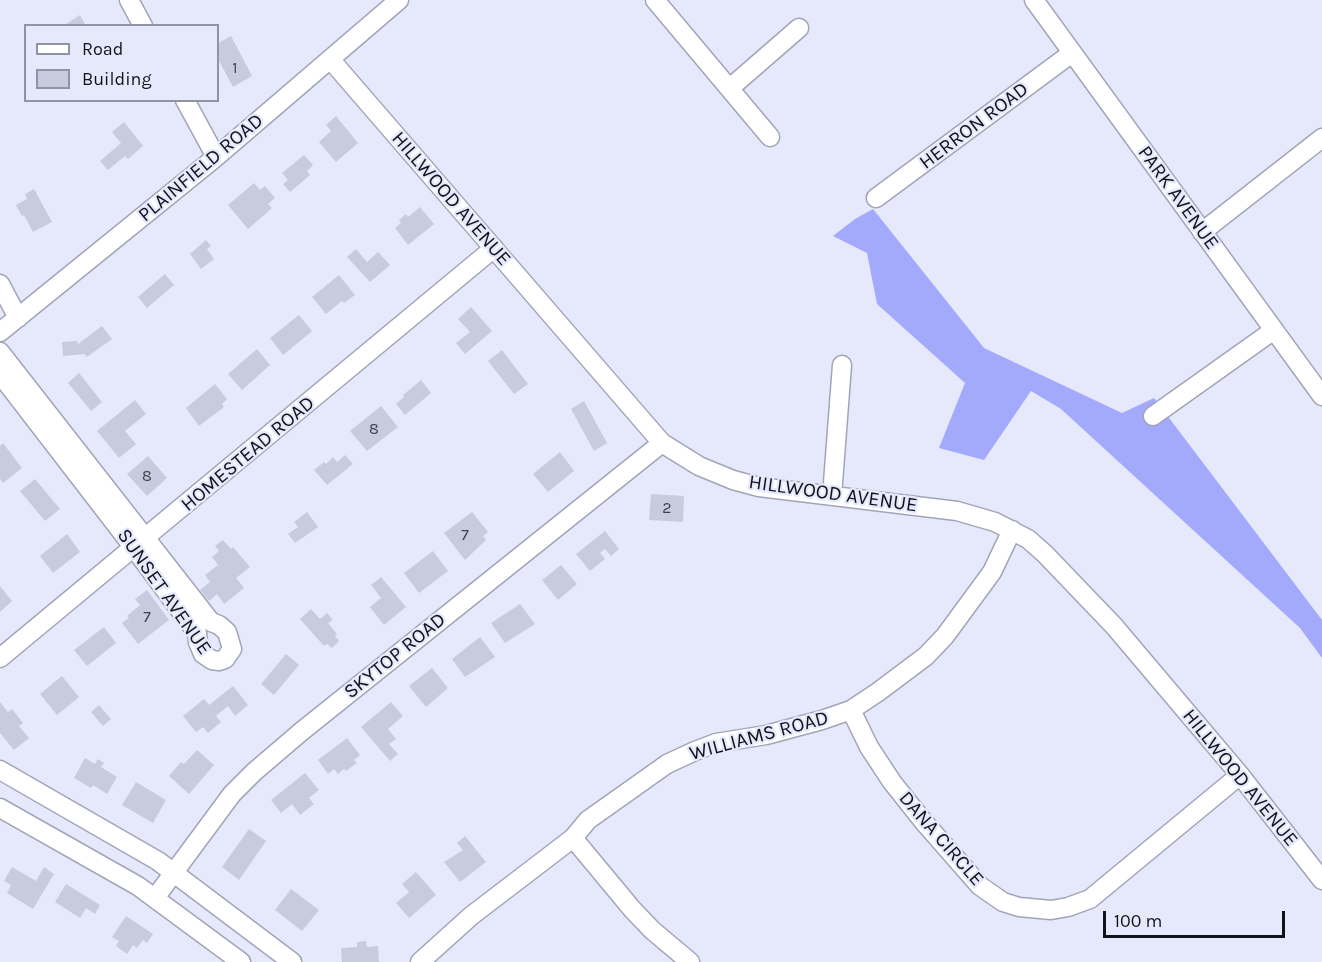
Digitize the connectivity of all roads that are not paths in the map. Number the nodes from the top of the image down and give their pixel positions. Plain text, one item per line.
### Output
1 (129, 0) edge
2 (399, 0) edge
3 (655, 0) edge
4 (1034, 0) edge
5 (142, 24) edge
6 (799, 28) dead end
7 (1072, 53) junction
8 (330, 59) junction
9 (730, 88) junction
10 (186, 102) edge
11 (771, 137) dead end
12 (1322, 138) edge
13 (216, 157) junction
14 (876, 198) dead end
15 (1202, 232) junction
16 (494, 248) junction
17 (0, 284) edge
18 (18, 318) junction
19 (1274, 330) junction
20 (0, 332) edge
21 (0, 352) edge
22 (842, 365) dead end
23 (0, 374) edge
24 (1322, 396) edge
25 (1153, 416) dead end
26 (662, 442) junction
27 (832, 496) junction
28 (1012, 531) junction
29 (140, 543) junction
30 (0, 658) edge
31 (851, 710) junction
32 (0, 770) edge
33 (1240, 775) junction
34 (0, 808) edge
35 (573, 838) junction
36 (174, 872) junction
37 (1322, 880) edge
38 (156, 898) junction
39 (280, 958) edge
40 (242, 962) edge
41 (420, 962) edge
42 (690, 962) edge

1 - 5 street
2 - 8 street, PLAINFIELD ROAD
3 - 9 street
4 - 7 street, PARK AVENUE
6 - 9 street
7 - 14 street, HERRON ROAD
7 - 15 street, PARK AVENUE
8 - 13 street, PLAINFIELD ROAD
8 - 16 street, HILLWOOD AVENUE
9 - 11 street
10 - 13 street
12 - 15 street
13 - 18 street, PLAINFIELD ROAD
15 - 19 street, PARK AVENUE
16 - 26 street, HILLWOOD AVENUE
16 - 29 street, HOMESTEAD ROAD
17 - 18 street
18 - 20 street, PLAINFIELD ROAD
19 - 24 street, PARK AVENUE
19 - 25 street
21 - 29 street, SUNSET AVENUE
22 - 27 street
23 - 29 street, SUNSET AVENUE
26 - 27 street, HILLWOOD AVENUE
26 - 36 street, SKYTOP ROAD
27 - 28 street, HILLWOOD AVENUE
28 - 31 street, WILLIAMS ROAD
28 - 33 street, HILLWOOD AVENUE
29 - 29 street, SUNSET AVENUE
29 - 30 street, HOMESTEAD ROAD
31 - 33 street, DANA CIRCLE
31 - 35 street, WILLIAMS ROAD
32 - 36 street
33 - 37 street, HILLWOOD AVENUE
34 - 38 street
35 - 41 street, WILLIAMS ROAD
35 - 42 street
36 - 38 street, SKYTOP ROAD
36 - 39 street
38 - 40 street

